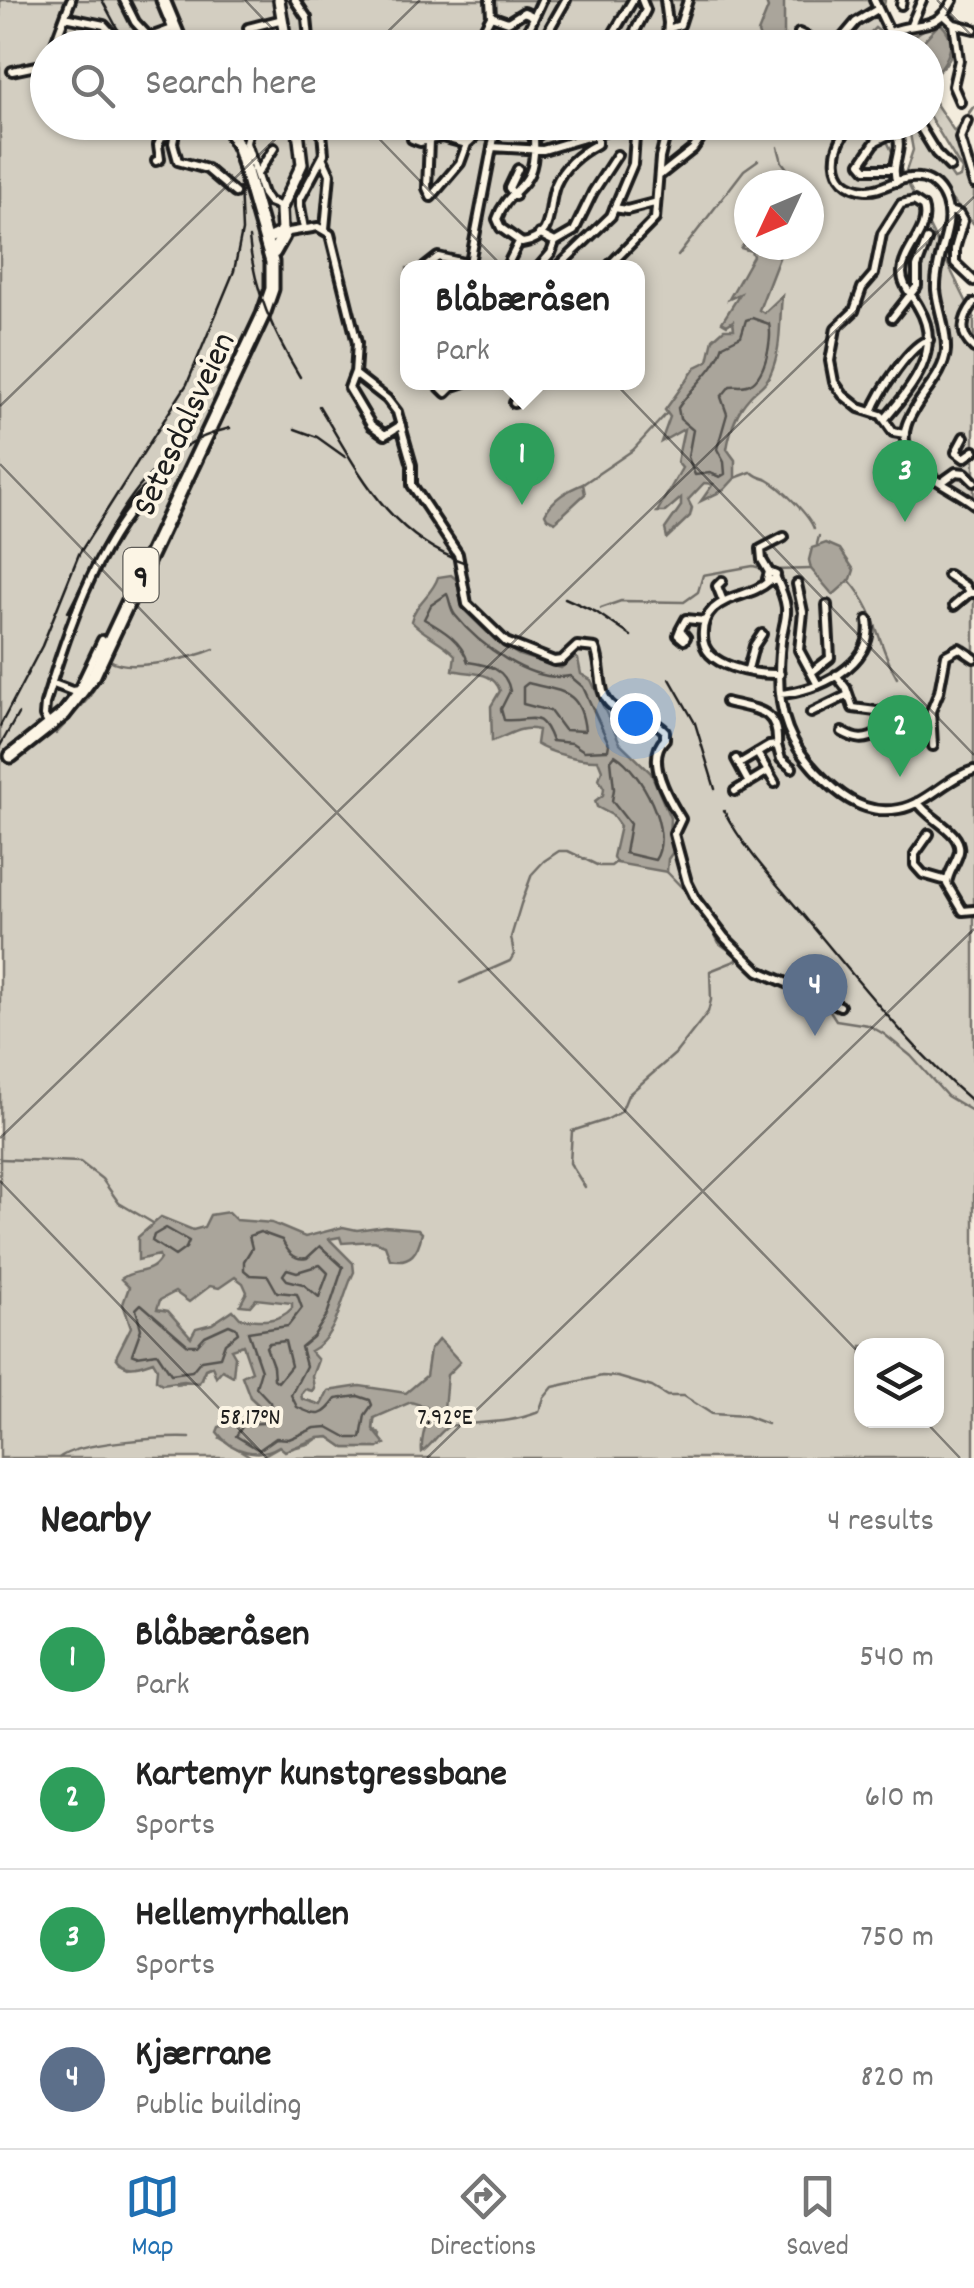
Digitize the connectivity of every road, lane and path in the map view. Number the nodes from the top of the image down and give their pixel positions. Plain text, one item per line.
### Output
1 (71, 0) edge
2 (124, 0) edge
3 (163, 0) edge
4 (279, 0) edge
5 (294, 0) edge
6 (490, 0) edge
7 (542, 0) edge
8 (566, 0) edge
9 (633, 0) edge
10 (642, 0) edge
11 (665, 0) edge
12 (688, 0) edge
13 (874, 0) edge
14 (922, 0) edge
15 (953, 0) edge
16 (876, 10) junction
17 (491, 16) junction
18 (534, 16) junction
19 (945, 16) junction
20 (65, 17) junction
21 (284, 18) junction
22 (954, 24) junction
23 (910, 25) junction
24 (175, 28) joint
25 (550, 28) dead end
26 (668, 29) joint
27 (974, 29) edge
28 (60, 30) edge
29 (109, 30) edge
30 (143, 30) edge
31 (168, 30) edge
32 (249, 30) edge
33 (285, 30) edge
34 (308, 30) edge
35 (484, 30) edge
36 (528, 30) edge
37 (615, 30) edge
38 (636, 30) edge
39 (847, 30) edge
40 (889, 30) edge
41 (896, 30) edge
42 (30, 67) edge
43 (12, 71) dead end
44 (960, 102) dead end
45 (967, 120) dead end
46 (160, 140) edge
47 (174, 140) edge
48 (239, 140) edge
49 (245, 140) edge
50 (299, 140) edge
51 (324, 140) edge
52 (421, 140) edge
53 (433, 140) edge
54 (452, 140) edge
55 (470, 140) edge
56 (493, 140) edge
57 (534, 140) edge
58 (575, 140) edge
59 (597, 140) edge
60 (635, 140) edge
61 (665, 140) edge
62 (699, 140) edge
63 (840, 140) edge
64 (878, 140) edge
65 (898, 140) edge
66 (928, 140) edge
67 (430, 141) junction
68 (466, 144) junction
69 (243, 145) junction
70 (274, 148) dead end
71 (492, 148) junction
72 (534, 151) junction
73 (617, 155) dead end
74 (322, 158) junction
75 (156, 161) dead end
76 (950, 167) dead end
77 (518, 169) dead end
78 (892, 169) junction
79 (256, 174) junction
80 (658, 176) junction
81 (896, 182) junction
82 (974, 184) edge
83 (234, 193) dead end
84 (515, 196) junction
85 (654, 203) junction
86 (282, 207) junction
87 (614, 208) junction
88 (950, 211) junction
89 (325, 229) junction
90 (303, 230) junction
91 (539, 234) junction
92 (278, 235) junction
93 (927, 240) dead end
94 (518, 242) junction
95 (555, 242) junction
96 (470, 260) edge
97 (510, 260) edge
98 (545, 260) edge
99 (566, 260) edge
100 (615, 260) edge
101 (974, 281) edge
102 (911, 296) junction
103 (974, 303) edge
104 (263, 315) junction
105 (892, 318) dead end
106 (929, 340) junction
107 (974, 348) edge
108 (352, 375) junction
109 (523, 390) edge
110 (514, 403) dead end
111 (872, 412) junction
112 (885, 419) junction
113 (401, 425) junction
114 (905, 434) junction
115 (964, 437) dead end
116 (974, 451) edge
117 (972, 477) edge
118 (942, 482) junction
119 (146, 493) dead end
120 (974, 504) edge
121 (784, 537) dead end
122 (948, 575) dead end
123 (772, 578) junction
124 (722, 581) dead end
125 (797, 584) dead end
126 (971, 593) edge
127 (723, 601) junction
128 (827, 606) dead end
129 (954, 606) dead end
130 (704, 620) junction
131 (868, 620) dead end
132 (680, 630) dead end
133 (762, 634) dead end
134 (102, 640) dead end
135 (974, 658) edge
136 (748, 669) junction
137 (812, 672) junction
138 (780, 674) junction
139 (836, 676) junction
140 (51, 683) junction
141 (818, 685) junction
142 (780, 694) junction
143 (848, 695) junction
144 (731, 701) dead end
145 (811, 713) dead end
146 (48, 720) junction
147 (842, 732) dead end
148 (777, 745) junction
149 (933, 746) dead end
150 (757, 753) junction
151 (804, 761) junction
152 (0, 766) edge
153 (974, 770) edge
154 (768, 772) junction
155 (748, 782) junction
156 (774, 783) dead end
157 (734, 791) dead end
158 (920, 801) junction
159 (929, 834) dead end
160 (947, 882) junction
161 (974, 910) edge
162 (840, 1006) dead end

1 - 20 street
2 - 30 street
3 - 24 highway
4 - 21 main road
5 - 34 street
6 - 17 street
7 - 18 street
8 - 25 street
9 - 37 street
10 - 38 street
11 - 26 street
12 - 26 street
13 - 16 street
14 - 23 street
15 - 19 street
16 - 39 street
16 - 40 street
17 - 18 street
17 - 35 street
18 - 36 street
19 - 22 street
19 - 23 street
20 - 28 street
20 - 29 street
21 - 32 street
21 - 33 main road
22 - 27 street
22 - 44 street
23 - 41 street
24 - 31 street
42 - 43 street
45 - 82 street
46 - 75 street
47 - 83 street
48 - 69 highway, Setesdalsveien / 9
49 - 69 street
50 - 86 main road
51 - 74 street
52 - 67 street
53 - 67 street
54 - 68 street
55 - 68 street
56 - 71 street
57 - 72 street
58 - 72 street
59 - 91 street
60 - 87 street
61 - 80 street
62 - 80 street
63 - 81 street
64 - 78 street
65 - 78 street
66 - 76 street
67 - 68 street
69 - 79 street
69 - 92 highway, Setesdalsveien / 9
70 - 79 street
71 - 72 street
71 - 96 street
72 - 84 street
73 - 95 street
74 - 89 street
74 - 90 street
77 - 84 street
78 - 81 street
79 - 86 street
80 - 85 street
81 - 88 street
84 - 94 street
85 - 87 street
85 - 100 street
86 - 92 main road
87 - 99 street
88 - 101 street
88 - 114 street
89 - 90 street
89 - 108 street
90 - 92 street
91 - 94 street
91 - 95 street
92 - 104 highway, Setesdalsveien / 9
92 - 104 highway, Setesdalsveien / 9
93 - 102 street
94 - 97 street
95 - 98 street
102 - 105 street
102 - 106 street
102 - 111 street
103 - 107 street
104 - 146 highway, Setesdalsveien / 9
106 - 111 street
106 - 112 street
108 - 113 street
108 - 113 street
109 - 110 street
111 - 112 street
112 - 114 street
113 - 162 street
114 - 118 street
115 - 116 street
117 - 118 street
118 - 120 street
119 - 140 street
121 - 123 street
122 - 126 street
123 - 127 street
123 - 138 street
124 - 127 street
125 - 137 street
126 - 129 street
127 - 130 street
128 - 137 street
130 - 132 street
130 - 136 street
131 - 139 street
133 - 136 street
134 - 140 street
135 - 149 street
136 - 138 street
137 - 141 street
138 - 142 street
139 - 141 street
139 - 143 street
140 - 146 street
141 - 142 street
142 - 151 street
143 - 145 street
143 - 147 street
144 - 148 street
146 - 152 highway, Setesdalsveien / 9
148 - 150 street
148 - 151 street
150 - 154 street
150 - 155 street
151 - 158 street
153 - 158 street
154 - 155 street
154 - 156 street
155 - 157 street
158 - 160 street
159 - 160 street
160 - 161 street

